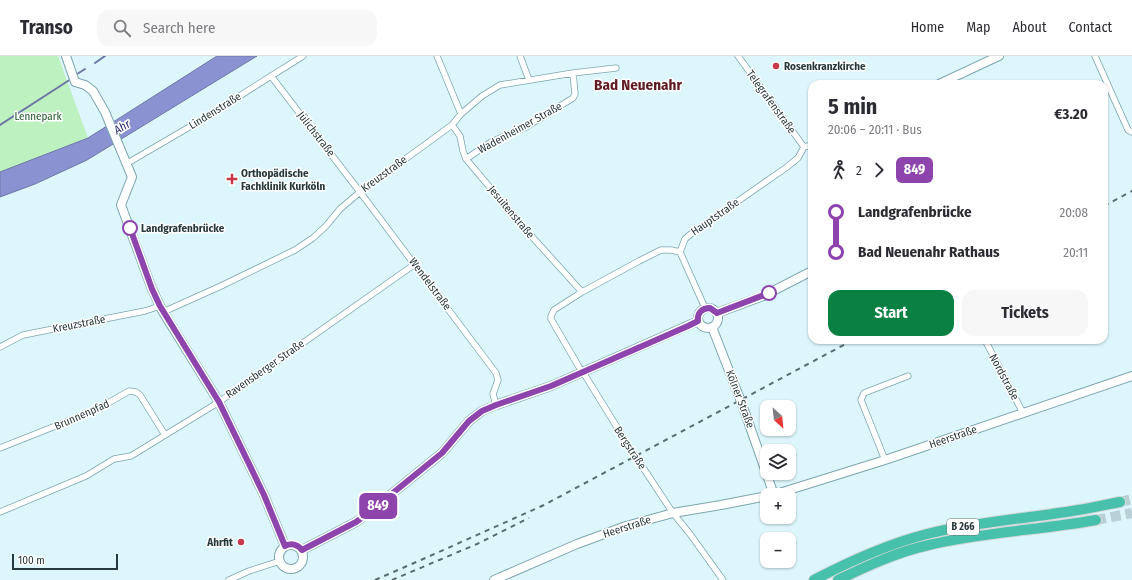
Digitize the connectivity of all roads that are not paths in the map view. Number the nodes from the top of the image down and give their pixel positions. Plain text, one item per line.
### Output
1 (303, 56) edge
2 (437, 56) edge
3 (520, 56) edge
4 (738, 56) edge
5 (999, 56) edge
6 (1095, 56) edge
7 (68, 57) edge
8 (616, 68) dead end
9 (573, 73) junction
10 (271, 76) junction
11 (529, 80) junction
12 (948, 80) edge
13 (1106, 80) edge
14 (1108, 85) edge
15 (461, 114) junction
16 (452, 125) junction
17 (1132, 132) edge
18 (808, 146) edge
19 (804, 148) junction
20 (466, 159) junction
21 (126, 164) junction
22 (360, 192) junction
23 (680, 252) junction
24 (415, 264) junction
25 (808, 273) edge
26 (582, 292) junction
27 (705, 308) junction
28 (161, 309) junction
29 (717, 313) junction
30 (698, 321) junction
31 (712, 327) junction
32 (986, 344) edge
33 (0, 347) edge
34 (582, 372) junction
35 (908, 376) dead end
36 (1132, 376) edge
37 (219, 402) junction
38 (496, 405) junction
39 (1023, 413) junction
40 (165, 435) junction
41 (0, 448) edge
42 (885, 460) junction
43 (771, 488) edge
44 (795, 488) edge
45 (760, 497) edge
46 (1120, 502) tunnel mouth
47 (0, 512) edge
48 (673, 513) junction
49 (1096, 520) tunnel mouth
50 (285, 546) junction
51 (302, 550) junction
52 (280, 561) junction
53 (229, 580) edge
54 (494, 580) edge
55 (723, 580) edge
56 (814, 580) edge
57 (838, 580) edge

1 - 10 street, Lindenstraße
2 - 15 street
3 - 11 street
4 - 19 street, Telegrafenstraße
5 - 12 street
6 - 13 street
7 - 21 street
8 - 9 street, Kreuzstraße
9 - 11 street, Kreuzstraße
9 - 20 street, Wadenheimer Straße
10 - 21 street, Lindenstraße
10 - 22 street, Jülichstraße
11 - 15 street, Kreuzstraße
14 - 17 street
15 - 16 street, Kreuzstraße
16 - 20 street, Jesuitenstraße
16 - 22 street, Kreuzstraße
18 - 19 street
19 - 23 street, Hauptstraße
20 - 26 street, Jesuitenstraße
21 - 28 street
22 - 24 street, Wendelstraße
22 - 28 street, Kreuzstraße
23 - 26 street
23 - 27 street
24 - 37 street, Ravensberger Straße
24 - 38 street, Wendelstraße
25 - 29 street
26 - 34 street, Bergstraße
27 - 29 street
27 - 30 street
28 - 33 street, Kreuzstraße
28 - 37 street
29 - 31 street
30 - 31 street
30 - 34 street
31 - 43 street, Kölner Straße
32 - 39 street, Nordstraße
34 - 38 street
34 - 48 street, Bergstraße
35 - 42 street
36 - 39 street, Heerstraße
37 - 40 street, Ravensberger Straße
37 - 50 street
38 - 51 street
39 - 42 street, Heerstraße
40 - 41 street, Brunnenpfad
40 - 47 street, Ravensberger Straße
42 - 44 street, Heerstraße
45 - 48 street, Heerstraße
46 - 56 highway, B 266
48 - 54 street, Heerstraße
48 - 55 street, Bergstraße
49 - 57 highway, B 266
50 - 51 street
50 - 52 street
51 - 52 street
52 - 53 street

